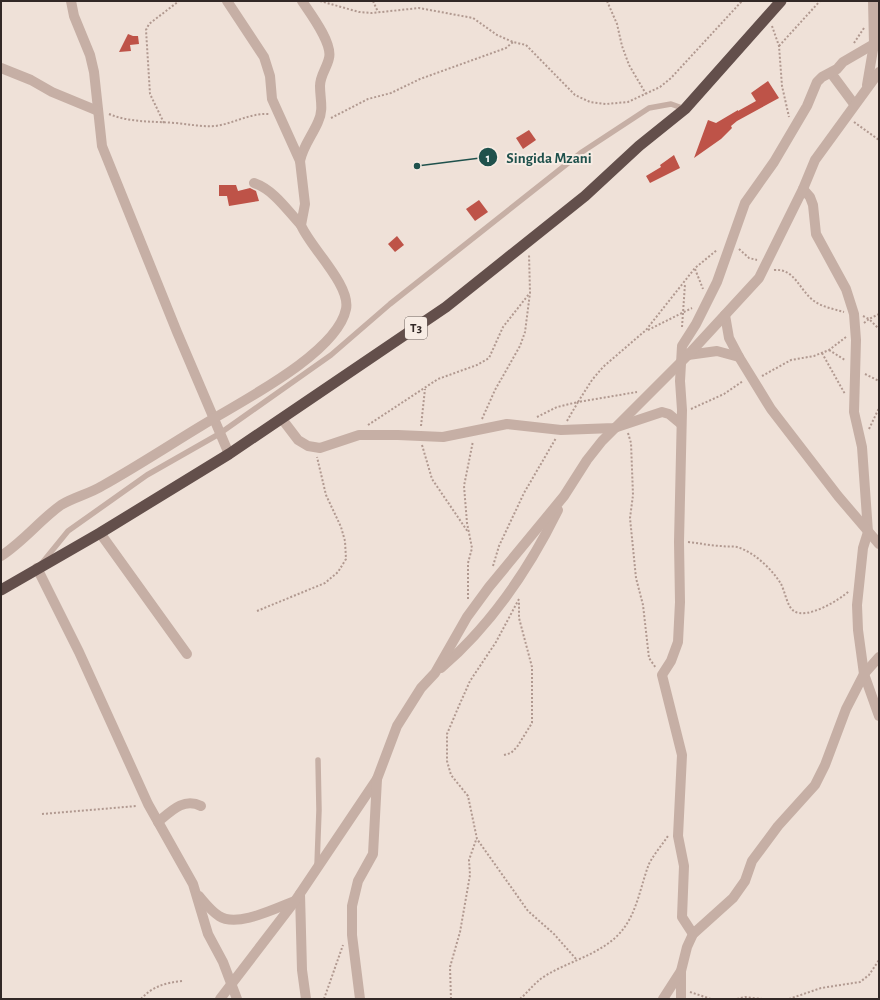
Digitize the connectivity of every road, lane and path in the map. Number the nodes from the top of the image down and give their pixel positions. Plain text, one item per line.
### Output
1 (71, 1) edge
2 (179, 1) edge
3 (227, 1) edge
4 (302, 1) edge
5 (320, 1) edge
6 (373, 1) edge
7 (607, 1) edge
8 (742, 1) edge
9 (781, 1) edge
10 (820, 1) edge
11 (873, 1) edge
12 (378, 12) junction
13 (873, 13) junction
14 (769, 15) junction
15 (513, 42) junction
16 (876, 43) edge
17 (779, 46) junction
18 (843, 62) junction
19 (1, 68) edge
20 (879, 72) edge
21 (831, 73) junction
22 (866, 87) junction
23 (646, 94) junction
24 (854, 104) junction
25 (685, 109) junction
26 (98, 111) junction
27 (280, 114) junction
28 (847, 116) junction
29 (330, 118) dead end
30 (164, 123) junction
31 (791, 134) junction
32 (879, 140) edge
33 (300, 161) junction
34 (254, 183) dead end
35 (803, 190) junction
36 (301, 225) junction
37 (529, 241) junction
38 (732, 243) junction
39 (768, 260) junction
40 (695, 268) junction
41 (763, 270) junction
42 (685, 282) junction
43 (530, 293) junction
44 (709, 298) junction
45 (682, 314) junction
46 (854, 314) junction
47 (879, 314) edge
48 (725, 315) junction
49 (869, 319) junction
50 (879, 328) edge
51 (646, 330) junction
52 (855, 331) junction
53 (682, 346) junction
54 (829, 350) junction
55 (822, 353) junction
56 (739, 357) junction
57 (685, 358) junction
58 (854, 366) junction
59 (753, 379) junction
60 (656, 388) junction
61 (425, 389) junction
62 (845, 395) dead end
63 (578, 402) junction
64 (879, 408) edge
65 (682, 410) junction
66 (282, 419) junction
67 (214, 420) junction
68 (681, 424) junction
69 (626, 425) junction
70 (522, 426) junction
71 (614, 428) junction
72 (561, 430) junction
73 (475, 432) junction
74 (219, 434) junction
75 (359, 435) junction
76 (419, 436) junction
77 (862, 447) junction
78 (315, 448) junction
79 (229, 454) junction
80 (564, 496) junction
81 (868, 532) junction
82 (100, 533) junction
83 (469, 534) junction
84 (679, 542) junction
85 (879, 544) edge
86 (1, 556) edge
87 (37, 568) junction
88 (492, 568) dead end
89 (860, 579) junction
90 (1, 590) edge
91 (520, 595) dead end
92 (519, 599) junction
93 (256, 611) dead end
94 (467, 617) junction
95 (187, 654) dead end
96 (879, 657) edge
97 (435, 673) junction
98 (864, 674) junction
99 (662, 675) junction
100 (879, 716) edge
101 (504, 755) dead end
102 (318, 760) dead end
103 (377, 779) junction
104 (148, 804) junction
105 (201, 806) dead end
106 (42, 814) dead end
107 (158, 822) junction
108 (670, 834) dead end
109 (476, 839) junction
110 (317, 868) junction
111 (197, 893) junction
112 (298, 897) junction
113 (693, 934) junction
114 (352, 935) junction
115 (577, 960) junction
116 (879, 960) edge
117 (681, 972) junction
118 (182, 981) dead end
119 (232, 982) junction
120 (681, 988) junction
121 (141, 999) edge
122 (220, 999) edge
123 (236, 999) edge
124 (306, 999) edge
125 (324, 999) edge
126 (360, 999) edge
127 (451, 999) edge
128 (520, 999) edge
129 (663, 999) edge
130 (681, 999) edge
131 (710, 999) edge
132 (737, 999) edge
133 (762, 999) edge
134 (789, 999) edge

1 - 26 street
2 - 30 path
3 - 27 street
4 - 33 street
5 - 12 path
6 - 12 path
7 - 23 path
8 - 23 path
9 - 14 highway, T3
10 - 17 path
11 - 13 street
12 - 15 path
13 - 16 street
13 - 18 path
14 - 17 path
14 - 25 highway, T3
15 - 23 path
15 - 29 path
16 - 18 street
16 - 22 street
17 - 31 path
18 - 21 street
19 - 26 street
20 - 22 street
21 - 24 street
21 - 31 street
22 - 24 street
24 - 28 street
25 - 37 highway, T3
25 - 74 lane
26 - 30 path
26 - 67 street
27 - 30 path
27 - 33 street
28 - 32 path
28 - 35 street
31 - 38 street
33 - 36 street
34 - 36 street
35 - 39 street
35 - 46 street
36 - 67 street
37 - 43 path
37 - 66 highway, T3
38 - 39 path
38 - 40 path
38 - 44 street
39 - 41 street
40 - 42 path
40 - 44 path
41 - 46 path
41 - 48 street
42 - 45 path
42 - 51 path
43 - 61 path
43 - 73 path
44 - 53 street
45 - 51 path
45 - 53 path
46 - 49 path
46 - 52 street
47 - 49 path
48 - 56 street
48 - 57 street
49 - 50 path
51 - 63 path
52 - 54 path
52 - 58 street
53 - 57 street
54 - 55 path
54 - 58 path
55 - 59 path
55 - 62 path
56 - 57 street
56 - 59 street
57 - 60 street
57 - 65 street
58 - 77 street
59 - 65 path
59 - 81 street
60 - 63 path
60 - 71 street
61 - 75 path
61 - 76 path
63 - 70 path
63 - 72 path
64 - 77 path
65 - 68 street
66 - 78 street
66 - 79 highway, T3
67 - 74 street
67 - 86 street
68 - 69 street
68 - 84 street
69 - 71 street
69 - 99 path
70 - 72 street
70 - 73 street
71 - 72 street
71 - 80 street
72 - 88 path
73 - 76 street
73 - 83 path
74 - 79 street
74 - 87 lane
75 - 76 street
75 - 78 street
76 - 83 path
77 - 81 street
78 - 93 path
79 - 82 highway, T3
80 - 94 street
80 - 97 street
81 - 85 street
81 - 89 street
82 - 87 highway, T3
82 - 95 street
83 - 94 path
84 - 89 path
84 - 99 street
87 - 90 highway, T3
87 - 104 street
89 - 98 street
91 - 92 path
92 - 101 path
92 - 109 path
94 - 97 street
96 - 98 street
97 - 103 street
98 - 100 street
98 - 113 street
99 - 113 street
102 - 110 lane
103 - 110 street
103 - 114 street
104 - 106 path
104 - 107 street
105 - 107 street
107 - 111 street
108 - 115 path
109 - 115 path
109 - 127 path
110 - 112 street
111 - 112 street
111 - 119 street
112 - 119 street
112 - 124 street
113 - 117 street
114 - 125 path
114 - 126 street
115 - 128 path
116 - 134 path
117 - 120 street
117 - 129 street
118 - 121 path
119 - 122 street
119 - 123 street
120 - 130 street
120 - 131 path
132 - 133 path

